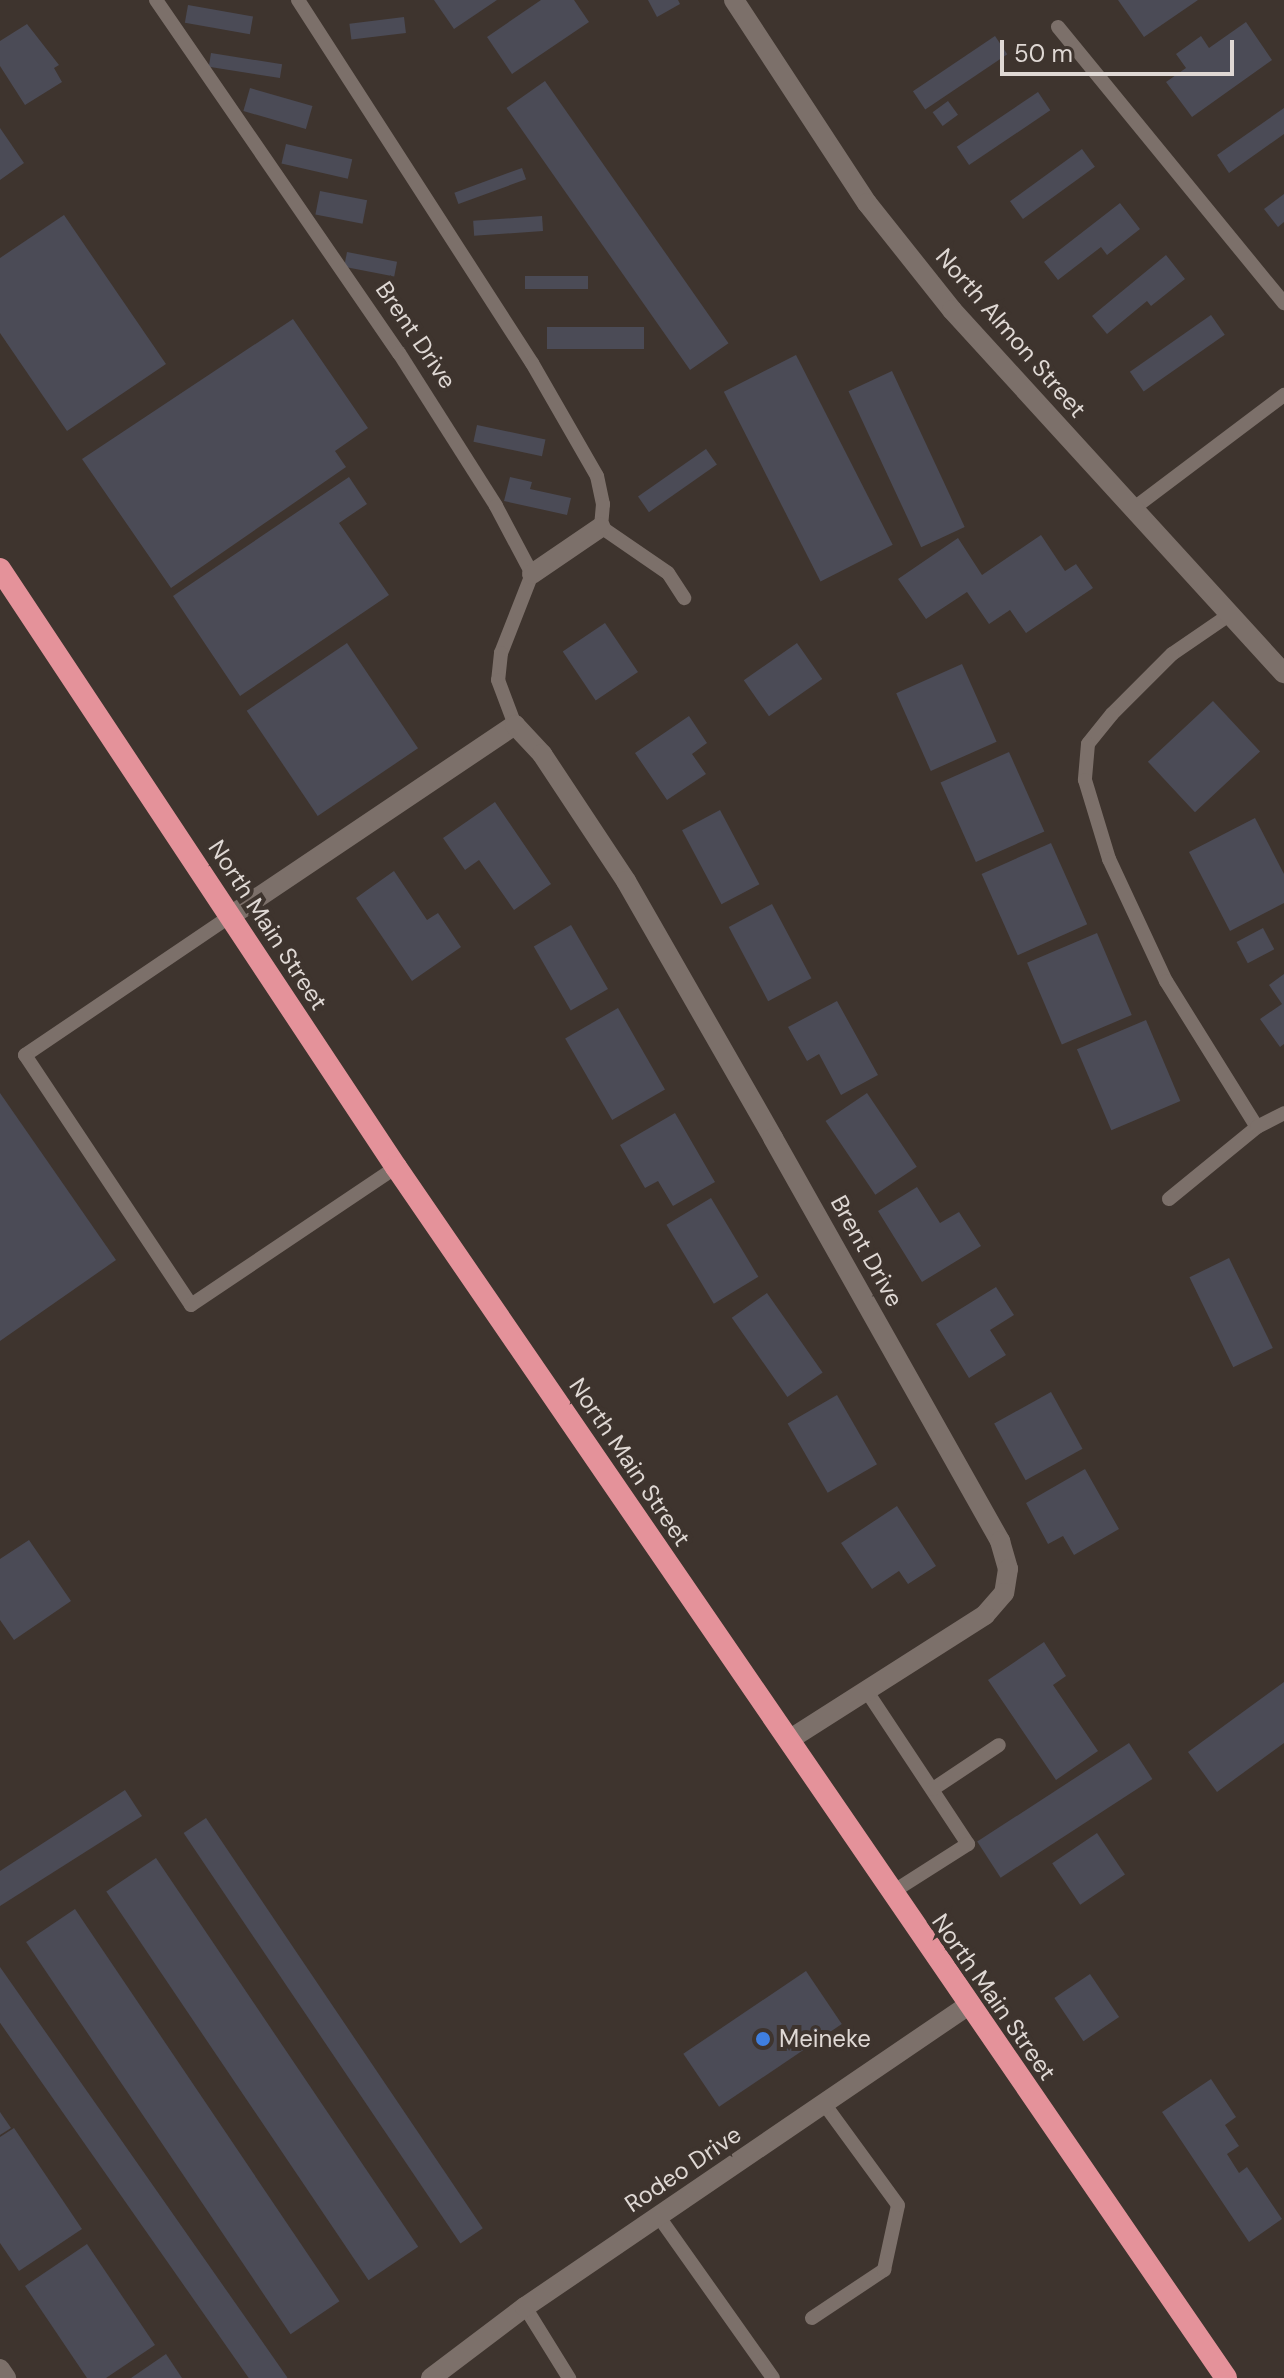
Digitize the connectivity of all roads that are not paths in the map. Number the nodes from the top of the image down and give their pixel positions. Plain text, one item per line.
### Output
1 (156, 0) edge
2 (298, 0) edge
3 (734, 0) edge
4 (1058, 27) dead end
5 (1284, 303) edge
6 (1284, 395) edge
7 (1134, 508) junction
8 (601, 527) junction
9 (0, 569) edge
10 (532, 574) junction
11 (684, 598) dead end
12 (1229, 615) junction
13 (1284, 673) edge
14 (515, 725) junction
15 (232, 915) junction
16 (1284, 1113) edge
17 (1257, 1127) junction
18 (396, 1167) junction
19 (1169, 1199) dead end
20 (866, 1690) junction
21 (789, 1740) junction
22 (999, 1745) dead end
23 (933, 1789) junction
24 (891, 1893) junction
25 (967, 2006) junction
26 (825, 2105) junction
27 (659, 2217) junction
28 (525, 2307) junction
29 (812, 2318) dead end
30 (0, 2369) edge
31 (6, 2378) edge
32 (431, 2378) edge
33 (569, 2378) edge
34 (773, 2378) edge
35 (1226, 2378) edge

1 - 10 lane, Brent Drive
2 - 8 lane
3 - 7 street, North Almon Street
4 - 5 lane
6 - 7 lane
7 - 12 street, North Almon Street
8 - 10 street
8 - 11 lane
9 - 15 highway, North Main Street
10 - 14 lane, Brent Drive
12 - 13 street, North Almon Street
12 - 17 lane
14 - 15 street
14 - 20 street, Brent Drive
15 - 18 highway, North Main Street
15 - 18 lane
16 - 17 lane
17 - 19 lane
18 - 21 highway, North Main Street
20 - 21 street, Brent Drive
20 - 23 lane
21 - 24 highway, North Main Street
22 - 23 lane
23 - 24 lane
24 - 25 highway, North Main Street
25 - 26 street, Rodeo Drive
25 - 35 highway, North Main Street
26 - 27 street, Rodeo Drive
26 - 29 lane
27 - 28 street, Rodeo Drive
27 - 34 lane
28 - 32 street, Rodeo Drive
28 - 33 lane
30 - 31 street

